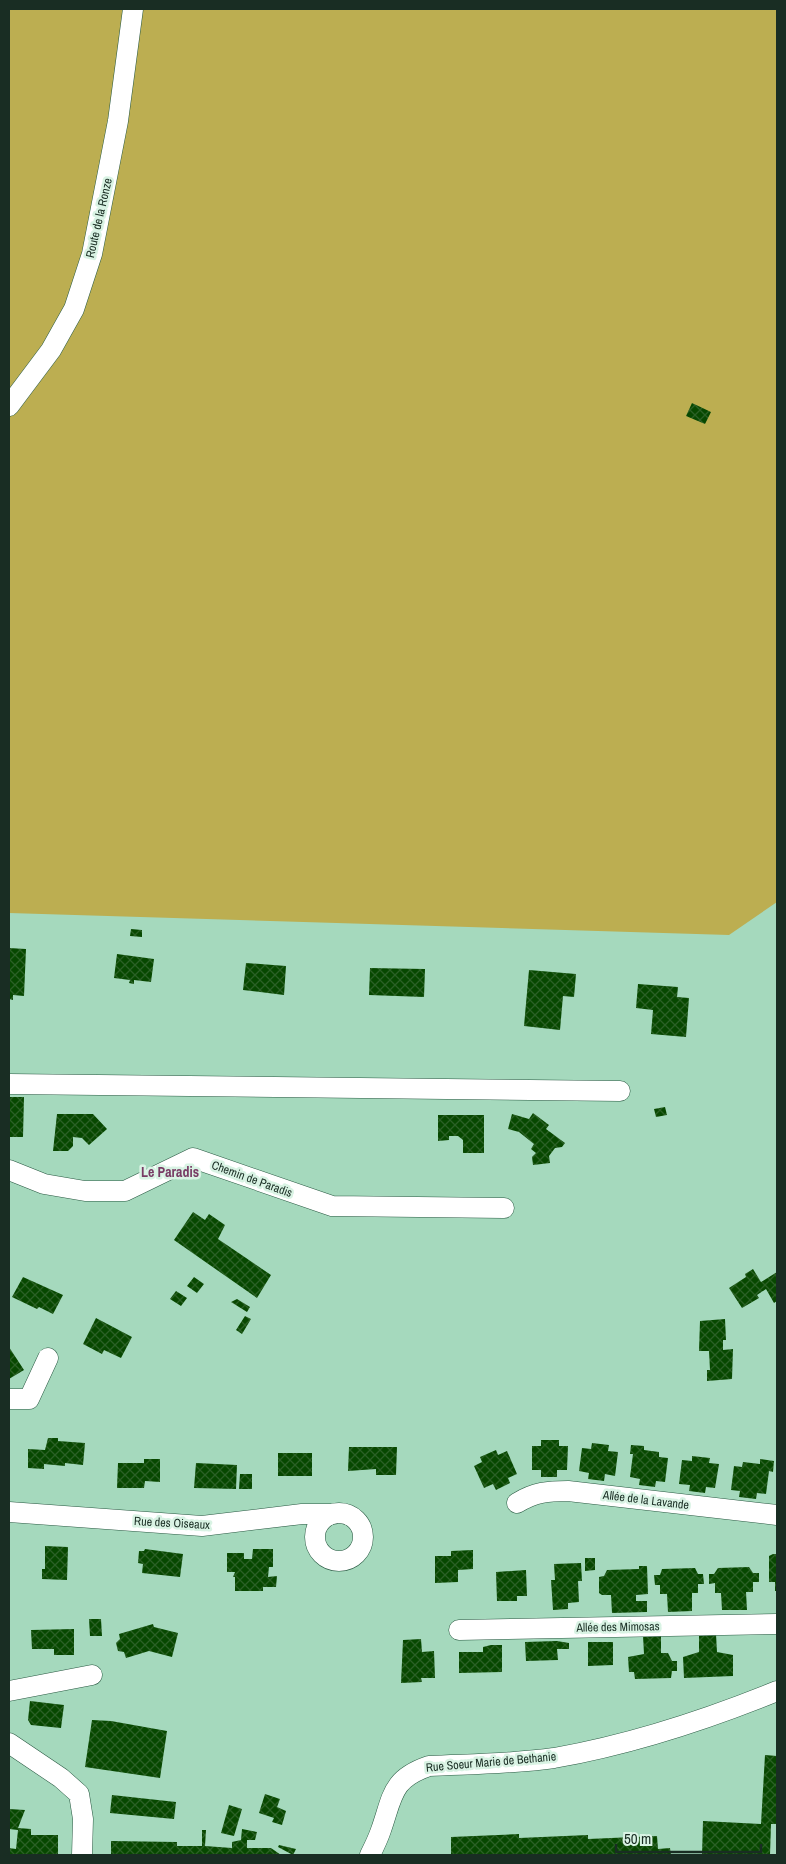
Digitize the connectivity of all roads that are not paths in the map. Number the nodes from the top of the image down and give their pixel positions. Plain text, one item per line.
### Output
1 (133, 9) edge
2 (9, 406) edge
3 (9, 1084) edge
4 (620, 1091) dead end
5 (9, 1170) edge
6 (504, 1208) dead end
7 (48, 1358) dead end
8 (9, 1399) edge
9 (518, 1503) dead end
10 (9, 1512) edge
11 (334, 1514) dead end
12 (777, 1515) edge
13 (777, 1624) edge
14 (459, 1630) dead end
15 (92, 1675) dead end
16 (777, 1691) edge
17 (9, 1692) edge
18 (9, 1743) edge
19 (82, 1855) edge
20 (370, 1855) edge

1 - 2 street, Route de la Ronze
3 - 4 street
5 - 6 street, Chemin de Paradis
7 - 8 street
9 - 12 street, Allée de la Lavande
10 - 11 street, Rue des Oiseaux
13 - 14 street, Allée des Mimosas
15 - 17 street
16 - 20 street, Rue Soeur Marie de Bethanie
18 - 19 street

